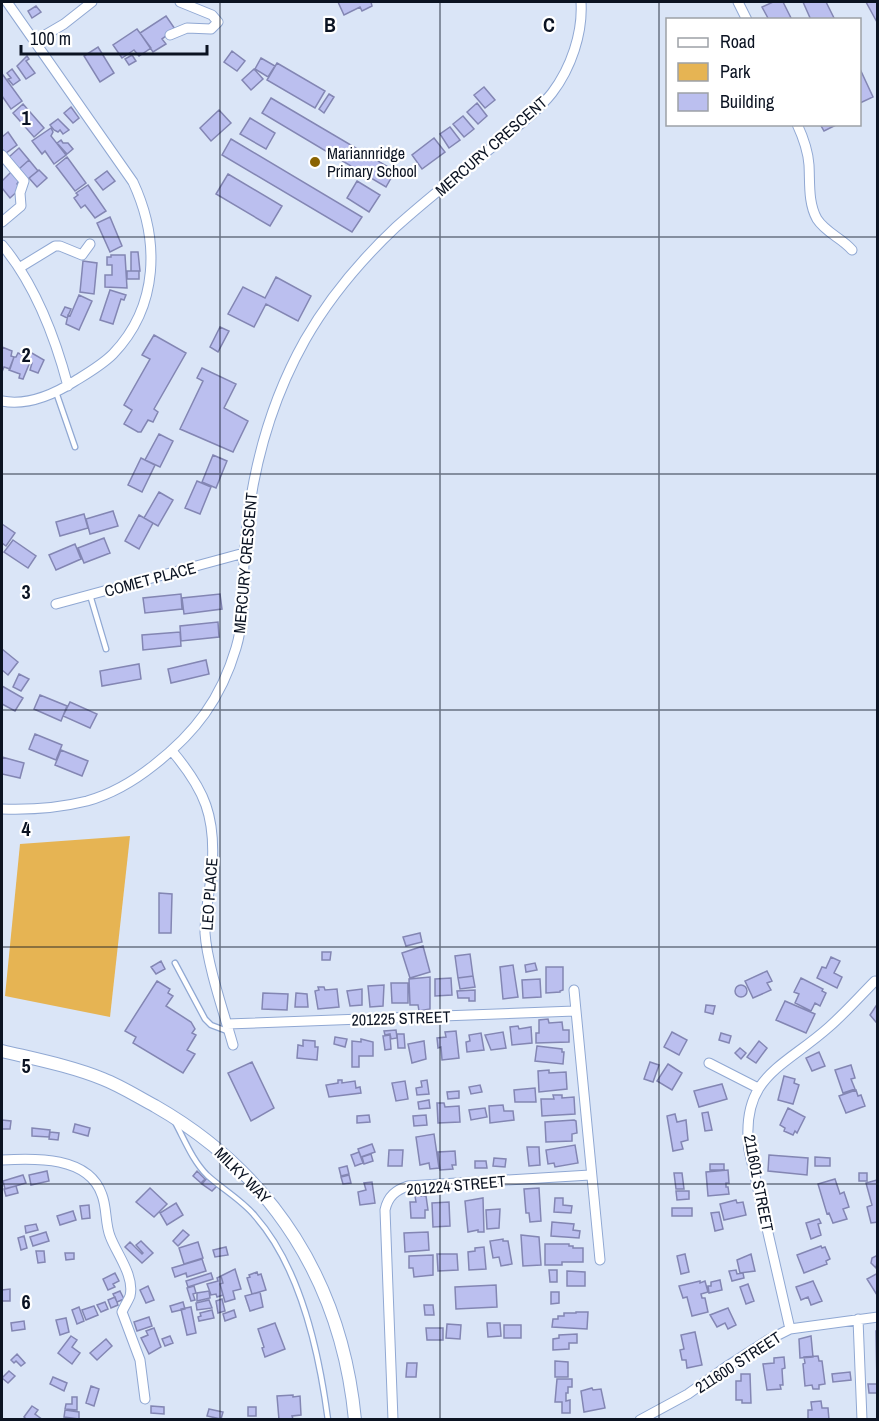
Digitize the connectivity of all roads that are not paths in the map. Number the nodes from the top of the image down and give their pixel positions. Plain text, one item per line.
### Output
1 (8, 2) edge
2 (92, 2) edge
3 (180, 2) edge
4 (580, 2) edge
5 (738, 2) edge
6 (746, 18) edge
7 (170, 35) dead end
8 (35, 41) junction
9 (798, 126) edge
10 (2, 155) edge
11 (2, 222) edge
12 (90, 244) dead end
13 (2, 245) edge
14 (852, 250) dead end
15 (19, 268) junction
16 (68, 386) junction
17 (56, 392) junction
18 (2, 401) edge
19 (75, 447) dead end
20 (244, 554) junction
21 (90, 595) junction
22 (56, 604) dead end
23 (106, 649) dead end
24 (172, 752) junction
25 (2, 812) edge
26 (175, 963) dead end
27 (874, 981) dead end
28 (574, 990) dead end
29 (575, 1011) junction
30 (228, 1028) junction
31 (233, 1045) dead end
32 (2, 1051) edge
33 (709, 1064) dead end
34 (758, 1088) junction
35 (171, 1115) junction
36 (2, 1160) edge
37 (590, 1175) junction
38 (600, 1260) dead end
39 (878, 1317) edge
40 (858, 1319) junction
41 (790, 1329) junction
42 (145, 1400) dead end
43 (328, 1419) edge
44 (355, 1419) edge
45 (393, 1419) edge
46 (640, 1419) edge
47 (862, 1419) edge

1 - 8 street
2 - 8 street
3 - 7 street
4 - 20 street, MERCURY CRESCENT
5 - 6 street
8 - 16 street
9 - 14 street
10 - 11 street
12 - 15 street
13 - 15 street
15 - 16 street
16 - 17 street
17 - 18 street
17 - 19 lane
20 - 21 street, COMET PLACE
20 - 24 street, MERCURY CRESCENT
21 - 22 street, COMET PLACE
21 - 23 lane
24 - 25 street, MERCURY CRESCENT
24 - 30 street, LEO PLACE
26 - 30 lane
27 - 34 street, 211601 STREET
28 - 29 street
29 - 30 street, 201225 STREET
29 - 37 street
30 - 31 street, LEO PLACE
32 - 35 street, MILKY WAY
33 - 34 street
34 - 41 street, 211601 STREET
35 - 43 lane
35 - 44 street, MILKY WAY
36 - 42 street
37 - 38 street
37 - 45 street, 201224 STREET
39 - 40 street, 211600 STREET
40 - 41 street, 211600 STREET
40 - 47 street
41 - 46 street, 211600 STREET

